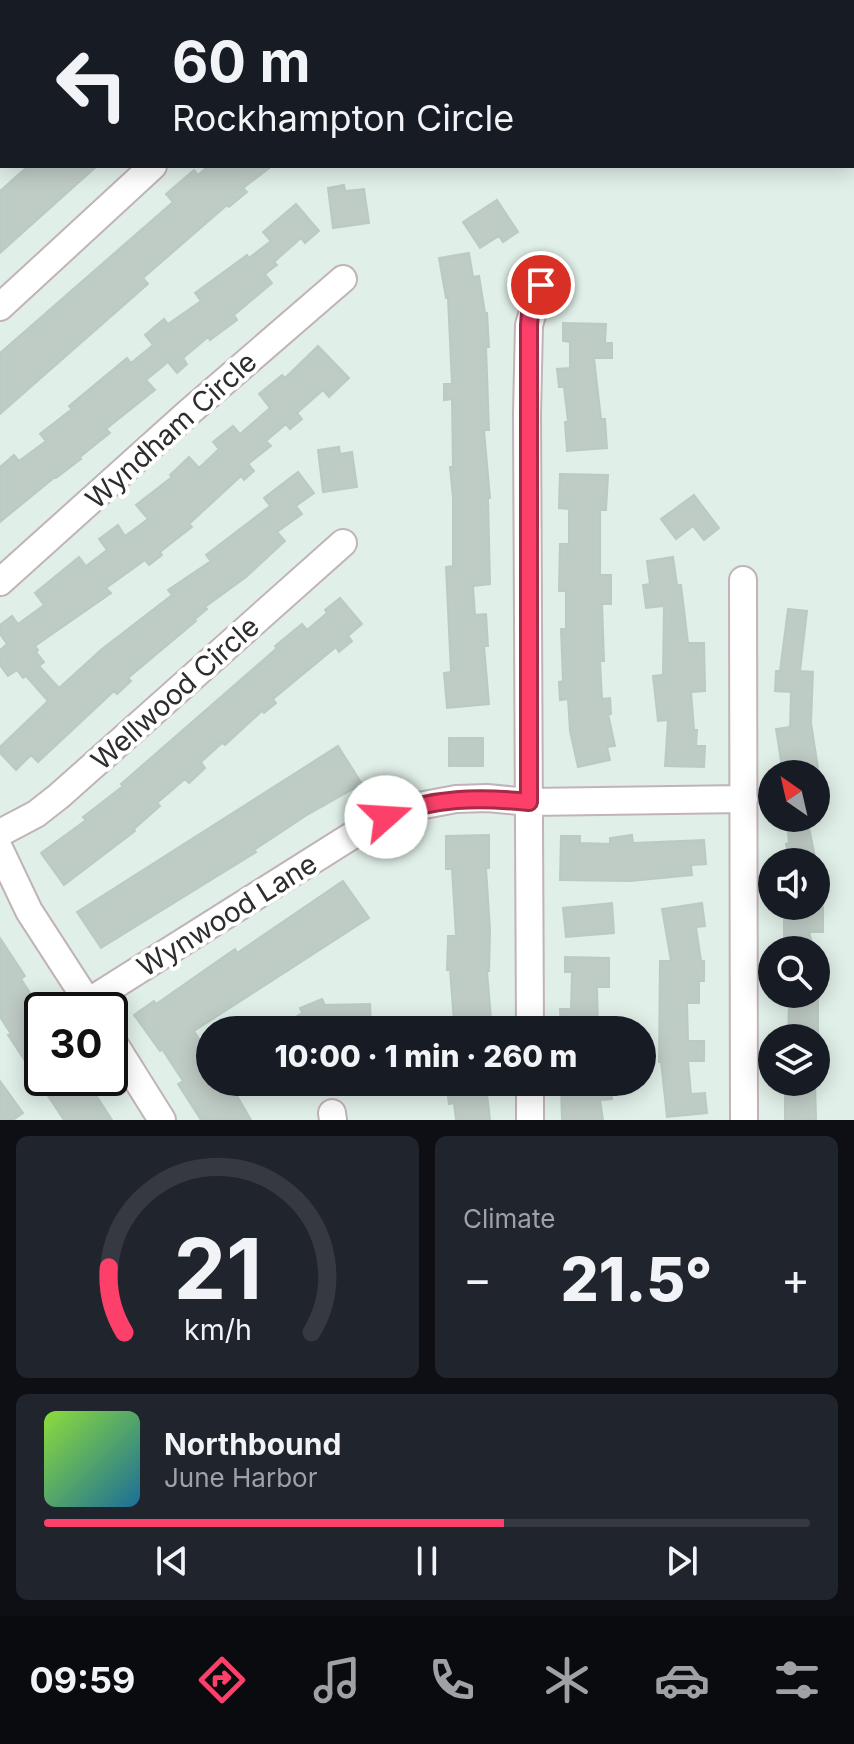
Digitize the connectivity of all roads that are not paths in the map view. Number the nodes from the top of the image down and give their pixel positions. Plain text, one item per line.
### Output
1 (151, 168) edge
2 (343, 279) dead end
3 (541, 285) dead end
4 (0, 307) edge
5 (343, 543) dead end
6 (743, 580) dead end
7 (0, 582) edge
8 (744, 799) junction
9 (529, 802) junction
10 (0, 833) edge
11 (0, 850) edge
12 (82, 992) edge
13 (113, 992) edge
14 (530, 1016) edge
15 (128, 1066) edge
16 (530, 1096) edge
17 (162, 1120) edge
18 (530, 1120) edge
19 (744, 1120) edge

1 - 4 street
2 - 7 street, Wyndham Circle
3 - 9 street
5 - 10 street, Wellwood Circle
6 - 8 street
8 - 9 street, Wynwood Lane
8 - 19 street
9 - 13 street, Wynwood Lane
9 - 14 street
11 - 12 street
15 - 17 street
16 - 18 street

